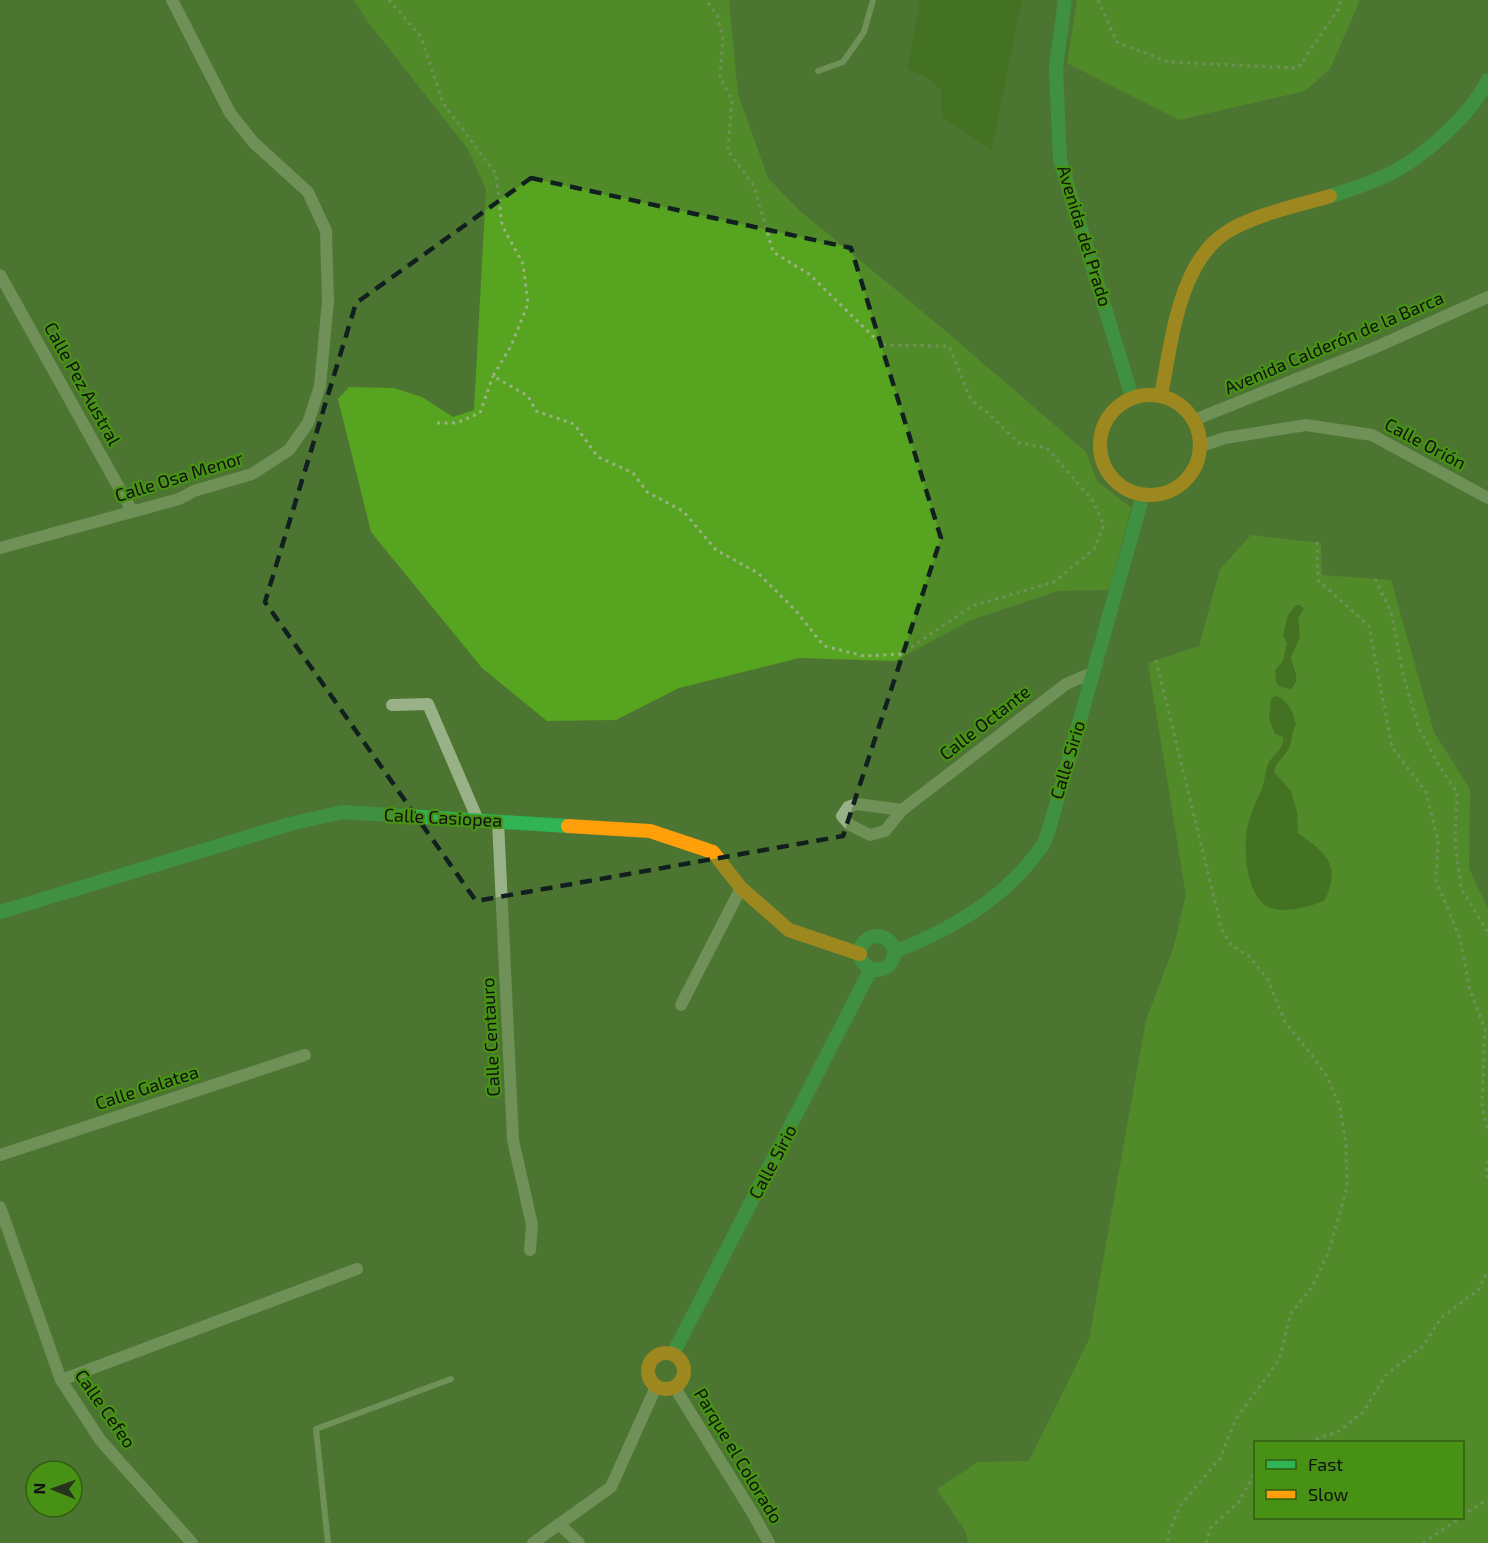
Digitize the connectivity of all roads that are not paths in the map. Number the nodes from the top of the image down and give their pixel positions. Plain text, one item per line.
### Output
1 (172, 0) edge
2 (873, 0) edge
3 (1065, 0) edge
4 (818, 71) dead end
5 (1488, 82) edge
6 (0, 275) edge
7 (1488, 297) edge
8 (1161, 395) junction
9 (1132, 397) junction
10 (1194, 420) junction
11 (1201, 446) junction
12 (1143, 495) junction
13 (1488, 498) edge
14 (132, 511) junction
15 (0, 548) edge
16 (1094, 672) junction
17 (392, 705) dead end
18 (902, 810) dead end
19 (478, 820) junction
20 (498, 821) junction
21 (741, 888) junction
22 (0, 912) edge
23 (894, 952) junction
24 (860, 954) junction
25 (871, 969) junction
26 (681, 1005) dead end
27 (305, 1055) dead end
28 (0, 1155) edge
29 (0, 1207) edge
30 (530, 1250) dead end
31 (357, 1269) dead end
32 (673, 1354) junction
33 (451, 1379) dead end
34 (61, 1380) junction
35 (656, 1387) junction
36 (675, 1388) junction
37 (559, 1524) junction
38 (192, 1543) edge
39 (328, 1543) edge
40 (533, 1543) edge
41 (579, 1543) edge
42 (769, 1543) edge

1 - 14 street, Calle Osa Menor
2 - 4 lane
3 - 9 street, Avenida del Prado
5 - 8 street
6 - 14 street, Calle Pez Austral
7 - 10 street, Avenida Calderón de la Barca
8 - 9 street
8 - 10 street
9 - 12 street
10 - 11 street
11 - 12 street
11 - 13 street, Calle Orión
12 - 16 street, Calle Sirio
14 - 15 street, Calle Osa Menor
16 - 18 street, Calle Octante
16 - 23 street, Calle Sirio
17 - 19 street
19 - 20 street, Calle Casiopea
19 - 22 street, Calle Casiopea
20 - 21 street, Calle Casiopea
20 - 30 street, Calle Centauro
21 - 24 street, Calle Casiopea
21 - 26 street
23 - 24 street
23 - 25 street
24 - 25 street
25 - 32 street, Calle Sirio
27 - 28 street, Calle Galatea
29 - 34 street, Calle Cefeo
31 - 34 street
32 - 35 street
32 - 36 street
33 - 39 lane
34 - 38 street, Calle Cefeo
35 - 36 street
35 - 37 street
36 - 42 street, Parque el Colorado
37 - 40 street
37 - 41 street

